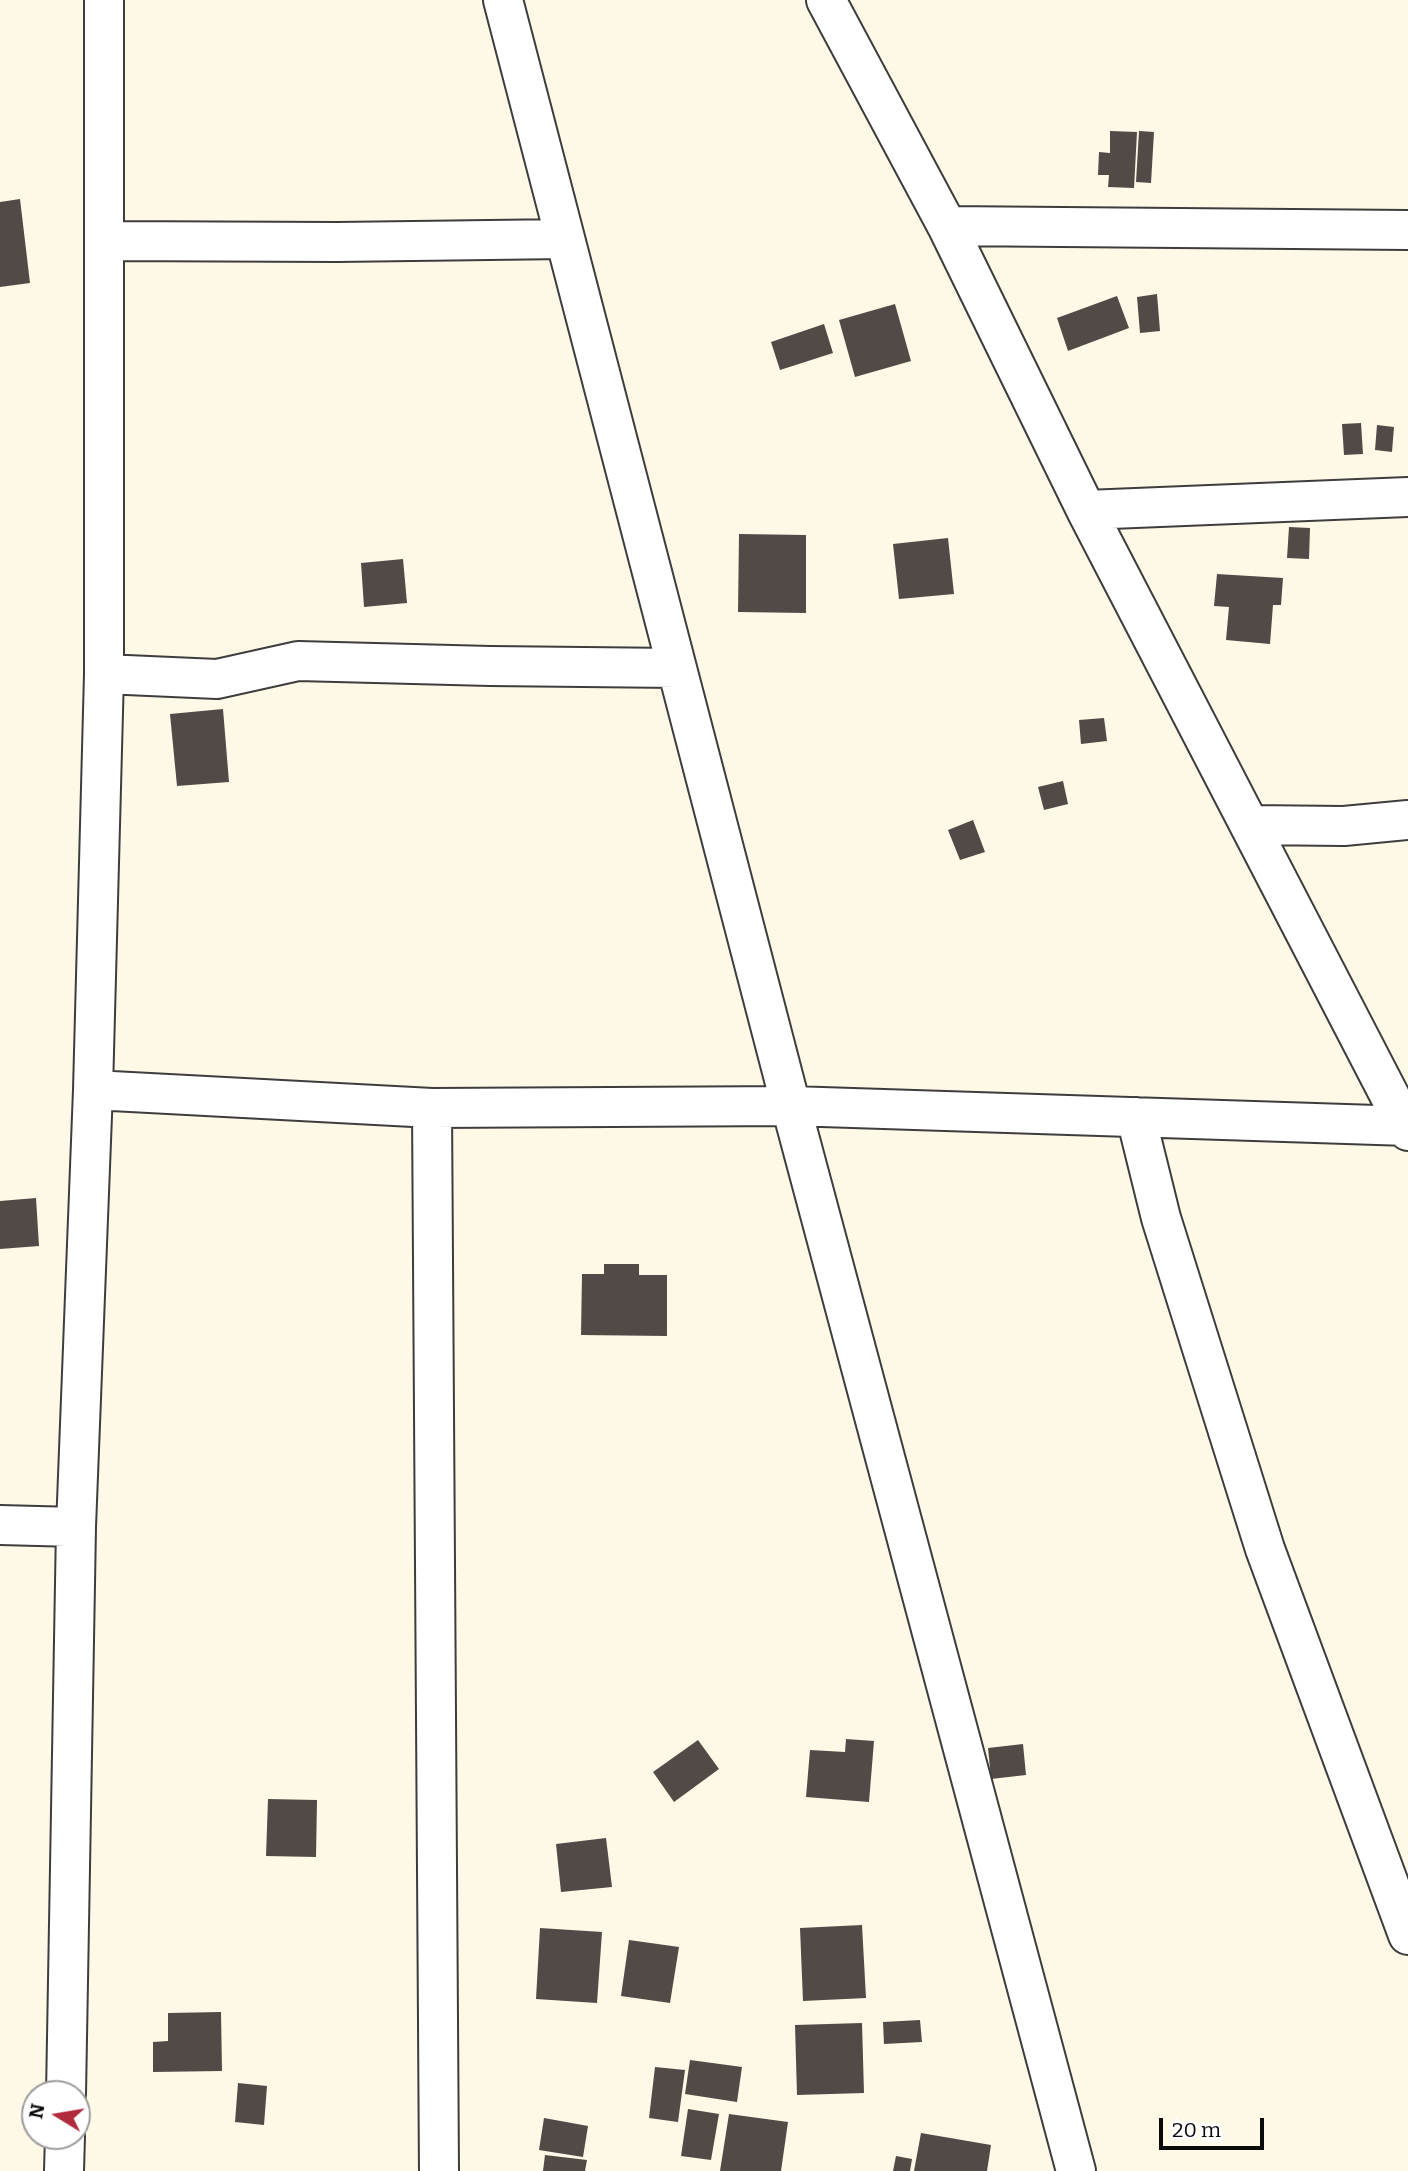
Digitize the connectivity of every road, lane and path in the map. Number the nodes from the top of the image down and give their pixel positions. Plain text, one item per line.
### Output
1 (104, 0) edge
2 (503, 0) edge
3 (826, 0) edge
4 (947, 226) junction
5 (1408, 230) edge
6 (565, 239) junction
7 (104, 241) junction
8 (1408, 497) edge
9 (1086, 510) junction
10 (677, 667) junction
11 (104, 674) junction
12 (1408, 820) edge
13 (1250, 825) junction
14 (93, 1090) junction
15 (791, 1107) junction
16 (432, 1108) junction
17 (1136, 1118) junction
18 (1407, 1128) edge
19 (0, 1525) edge
20 (76, 1527) junction
21 (1408, 1935) edge
22 (65, 2080) edge
23 (65, 2150) edge
24 (64, 2171) edge
25 (439, 2171) edge
26 (1076, 2171) edge

1 - 7 street
2 - 6 street
3 - 4 street
4 - 5 street
4 - 9 street
6 - 7 street
6 - 10 street
7 - 11 street
8 - 9 street
9 - 13 street
10 - 11 street
10 - 15 street
11 - 14 street
12 - 13 street
13 - 18 street
14 - 16 street
14 - 20 street
15 - 16 street
15 - 17 street
15 - 26 street
16 - 25 street
17 - 18 street
17 - 21 street
19 - 20 street
20 - 22 street
23 - 24 street

